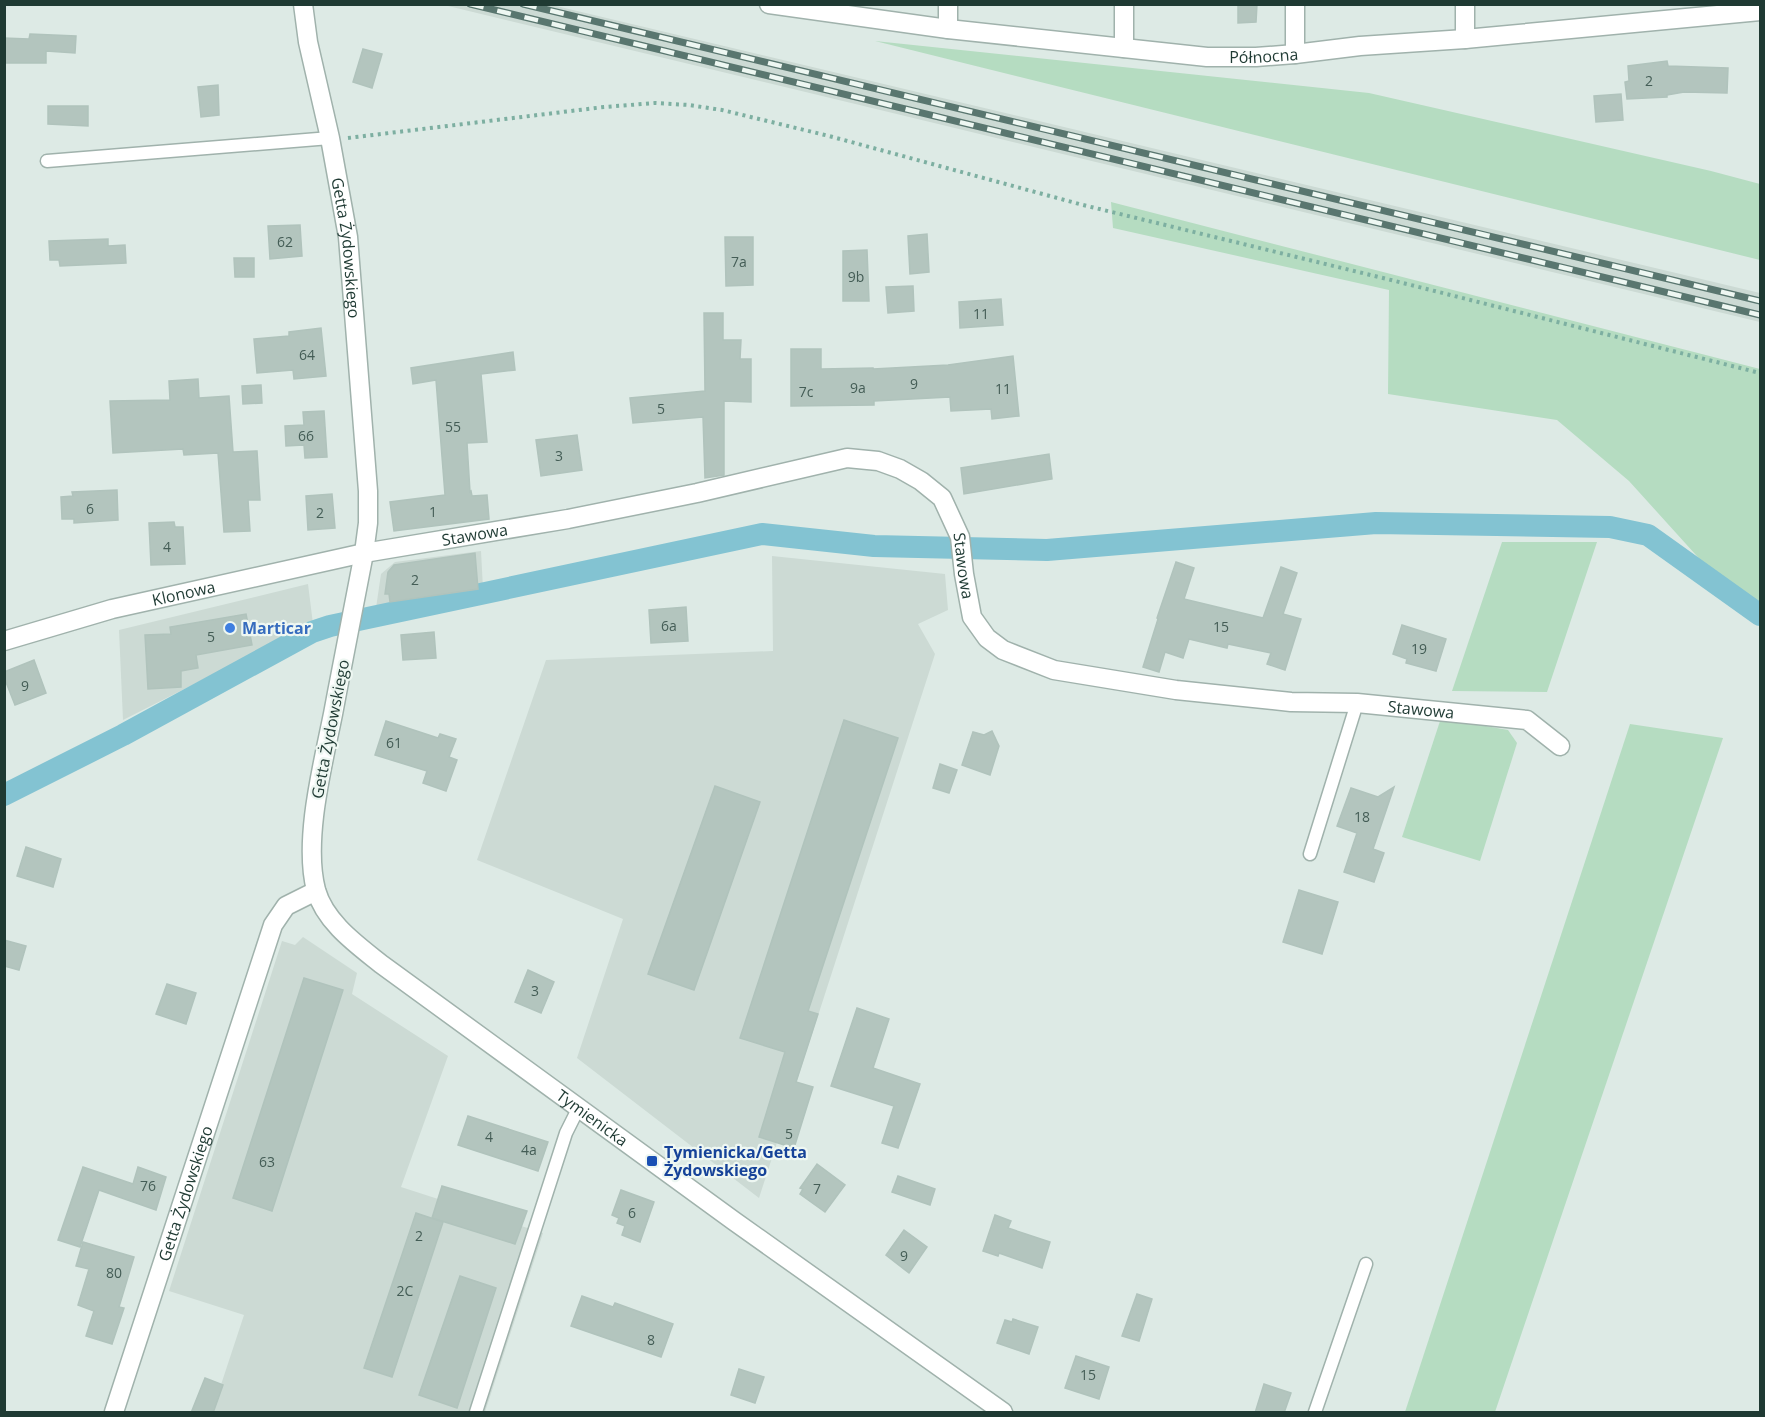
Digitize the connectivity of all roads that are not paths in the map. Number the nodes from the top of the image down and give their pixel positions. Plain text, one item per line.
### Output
1 (303, 4) edge
2 (769, 4) edge
3 (948, 4) edge
4 (1124, 4) edge
5 (1295, 4) edge
6 (1465, 4) edge
7 (1761, 11) edge
8 (948, 29) junction
9 (1465, 39) junction
10 (1124, 48) junction
11 (1295, 54) junction
12 (330, 138) junction
13 (47, 161) dead end
14 (364, 553) junction
15 (4, 640) edge
16 (1357, 704) junction
17 (1560, 746) dead end
18 (1310, 854) dead end
19 (316, 891) junction
20 (579, 1107) junction
21 (1366, 1264) dead end
22 (114, 1413) edge
23 (476, 1413) edge
24 (1003, 1413) edge
25 (1315, 1413) edge

1 - 12 street, Getta Żydowskiego
2 - 8 street, Północna
3 - 8 street
4 - 10 street
5 - 11 street
6 - 9 street
7 - 9 street, Północna
8 - 10 street, Północna
9 - 11 street, Północna
10 - 11 street, Północna
12 - 13 lane
12 - 14 street, Getta Żydowskiego
14 - 15 street, Klonowa
14 - 16 street, Stawowa
14 - 19 street, Getta Żydowskiego
16 - 17 street, Stawowa
16 - 18 lane
19 - 20 street, Tymienicka
19 - 22 street, Getta Żydowskiego
20 - 23 lane
20 - 24 street, Tymienicka
21 - 25 lane

